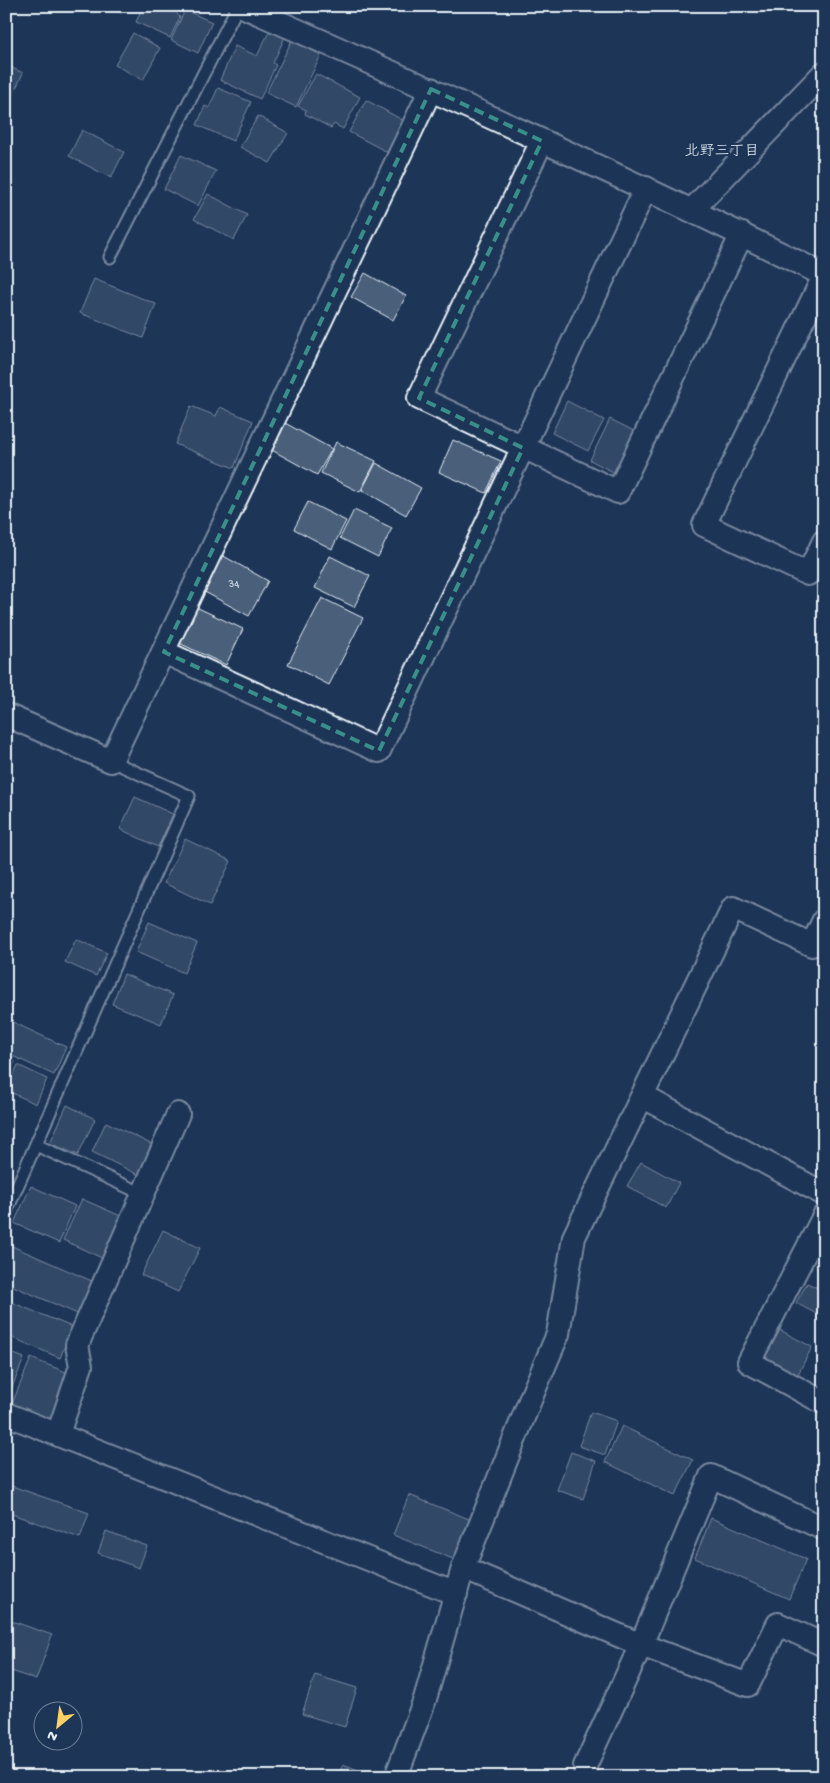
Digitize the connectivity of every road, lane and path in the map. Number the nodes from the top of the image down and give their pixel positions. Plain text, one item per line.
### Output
1 (238, 6) edge
2 (242, 6) edge
3 (824, 73) edge
4 (431, 89) junction
5 (542, 140) junction
6 (646, 188) junction
7 (692, 210) junction
8 (742, 234) junction
9 (110, 257) dead end
10 (824, 275) edge
11 (523, 448) junction
12 (824, 541) edge
13 (164, 652) junction
14 (6, 715) edge
15 (111, 761) junction
16 (824, 920) edge
17 (642, 1096) junction
18 (178, 1114) dead end
19 (36, 1145) junction
20 (143, 1194) junction
21 (824, 1194) edge
22 (6, 1212) edge
23 (824, 1216) edge
24 (824, 1403) edge
25 (7, 1416) edge
26 (58, 1434) junction
27 (824, 1525) edge
28 (463, 1568) junction
29 (456, 1594) junction
30 (640, 1645) junction
31 (824, 1645) edge
32 (396, 1777) edge
33 (586, 1777) edge

1 - 9 lane
2 - 4 street
3 - 7 street
4 - 5 street
4 - 13 street
5 - 6 street
5 - 11 street
6 - 7 street
6 - 11 street
7 - 8 street
8 - 10 street
8 - 11 street
10 - 12 street
11 - 13 street
13 - 15 street
14 - 15 street
15 - 19 lane
16 - 17 street
17 - 21 street
17 - 28 street
18 - 20 street
19 - 20 lane
19 - 22 lane
20 - 26 street
23 - 24 street
25 - 26 street
26 - 29 street
27 - 30 street
28 - 29 street
28 - 30 street
29 - 32 street
30 - 31 street
30 - 33 street

